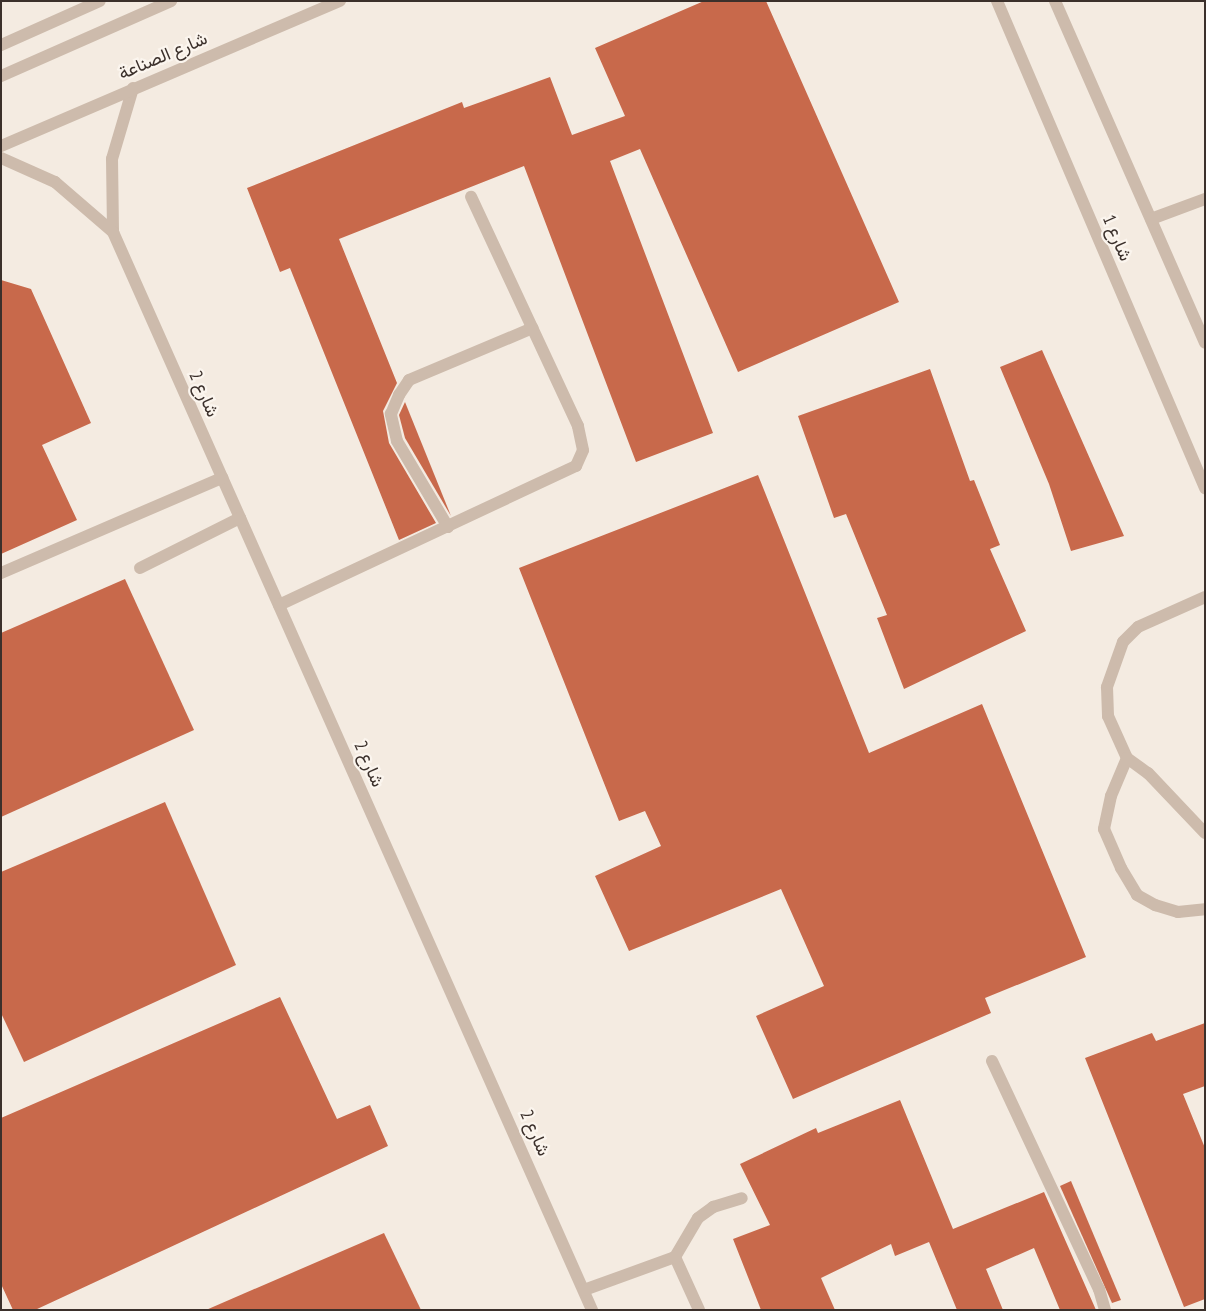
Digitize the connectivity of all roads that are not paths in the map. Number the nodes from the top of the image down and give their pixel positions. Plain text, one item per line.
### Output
1 (100, 1) edge
2 (171, 1) edge
3 (340, 1) edge
4 (997, 1) edge
5 (1055, 1) edge
6 (1, 45) edge
7 (1, 76) edge
8 (133, 88) junction
9 (1, 146) edge
10 (1, 158) edge
11 (471, 197) dead end
12 (1205, 199) edge
13 (1151, 219) junction
14 (113, 232) junction
15 (533, 328) junction
16 (1205, 342) edge
17 (222, 478) junction
18 (1205, 488) edge
19 (240, 518) junction
20 (448, 528) junction
21 (140, 568) dead end
22 (1, 573) edge
23 (1205, 597) edge
24 (279, 605) junction
25 (1127, 758) junction
26 (1205, 833) edge
27 (1205, 908) edge
28 (992, 1061) dead end
29 (742, 1198) dead end
30 (675, 1256) junction
31 (584, 1290) junction
32 (592, 1310) edge
33 (699, 1310) edge
34 (1105, 1310) edge

1 - 6 street
2 - 7 street
3 - 8 street, شارع الصناعة
4 - 18 street, شارع 1
5 - 13 street
8 - 9 street, شارع الصناعة
8 - 14 street, شارع 2
10 - 14 street, شارع 2
11 - 15 street
12 - 13 street
13 - 16 street
14 - 17 street, شارع 2
15 - 20 street
15 - 20 street
17 - 19 street, شارع 2
17 - 22 street
19 - 21 street
19 - 24 street, شارع 2
20 - 24 street
23 - 25 street
24 - 31 street, شارع 2
25 - 26 street
25 - 27 street
28 - 34 street
29 - 30 street
30 - 31 street
30 - 33 street
31 - 32 street, شارع 2

